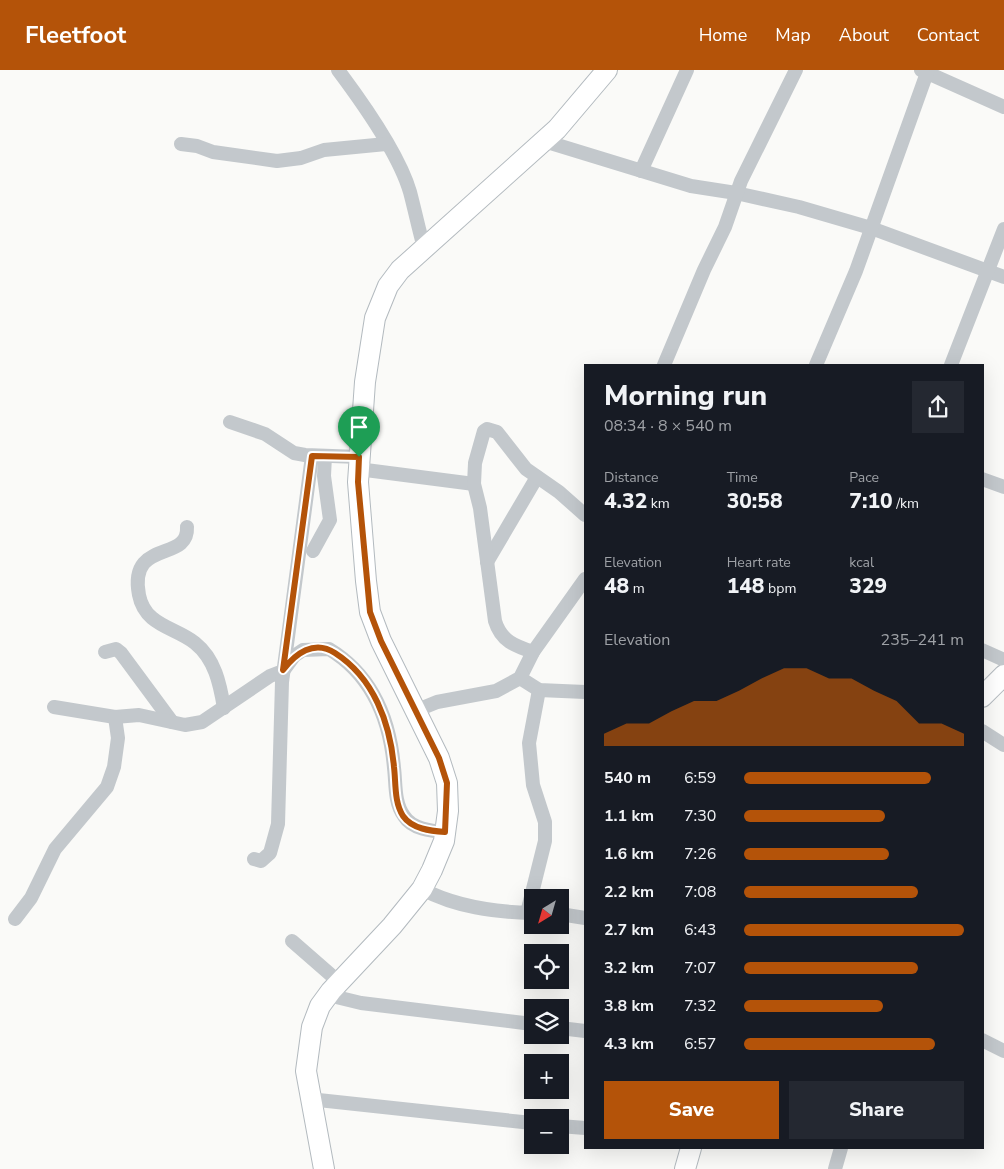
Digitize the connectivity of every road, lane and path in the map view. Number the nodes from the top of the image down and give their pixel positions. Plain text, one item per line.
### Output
1 (338, 70) edge
2 (607, 70) edge
3 (687, 70) edge
4 (796, 70) edge
5 (925, 71) edge
6 (1004, 107) edge
7 (544, 141) junction
8 (181, 144) dead end
9 (386, 144) junction
10 (642, 171) junction
11 (736, 193) junction
12 (871, 228) junction
13 (1004, 229) edge
14 (424, 248) junction
15 (987, 272) junction
16 (1004, 277) edge
17 (664, 364) edge
18 (816, 364) edge
19 (951, 364) edge
20 (230, 422) dead end
21 (318, 456) junction
22 (359, 463) junction
23 (537, 478) junction
24 (984, 480) edge
25 (474, 484) junction
26 (1004, 487) edge
27 (584, 514) edge
28 (186, 527) dead end
29 (313, 551) dead end
30 (487, 562) junction
31 (584, 580) edge
32 (984, 651) edge
33 (105, 652) dead end
34 (533, 652) junction
35 (1004, 660) edge
36 (283, 670) junction
37 (1004, 675) edge
38 (520, 678) junction
39 (539, 690) junction
40 (584, 692) edge
41 (984, 695) edge
42 (54, 707) dead end
43 (224, 708) junction
44 (415, 711) junction
45 (116, 717) junction
46 (172, 722) junction
47 (984, 732) edge
48 (1004, 745) edge
49 (445, 832) junction
50 (254, 860) dead end
51 (422, 889) junction
52 (535, 889) edge
53 (524, 912) edge
54 (569, 915) edge
55 (584, 918) edge
56 (15, 919) dead end
57 (292, 941) dead end
58 (333, 989) junction
59 (524, 1023) edge
60 (569, 1029) edge
61 (584, 1031) edge
62 (984, 1041) edge
63 (1004, 1051) edge
64 (309, 1099) junction
65 (524, 1122) edge
66 (569, 1127) edge
67 (584, 1128) edge
68 (691, 1149) edge
69 (841, 1149) edge
70 (324, 1169) edge
71 (685, 1169) edge
72 (834, 1169) edge

1 - 9 street
2 - 7 street
3 - 10 street
4 - 11 street
5 - 6 street
5 - 12 street
7 - 10 street
7 - 14 street
8 - 9 street
9 - 14 street
10 - 11 street
11 - 12 street
11 - 17 street
12 - 15 street
12 - 18 street
13 - 15 street
14 - 22 street
15 - 16 street
15 - 19 street
20 - 21 street
21 - 22 street
21 - 29 street
21 - 36 street
22 - 25 street
22 - 44 street
23 - 25 street
23 - 27 street
23 - 30 street
24 - 26 street
25 - 30 street
28 - 43 street
30 - 34 street
31 - 34 street
32 - 35 street
33 - 46 street
34 - 38 street
36 - 43 street
36 - 49 street
36 - 50 street
37 - 41 street
38 - 39 street
38 - 44 street
39 - 40 street
39 - 52 street
42 - 45 street
43 - 46 street
44 - 49 street
45 - 46 street
45 - 56 street
47 - 48 street
49 - 51 street
51 - 53 street
51 - 58 street
54 - 55 street
57 - 58 street
58 - 59 street
58 - 64 street
60 - 61 street
62 - 63 street
64 - 65 street
64 - 70 street
66 - 67 street
68 - 71 street
69 - 72 street

